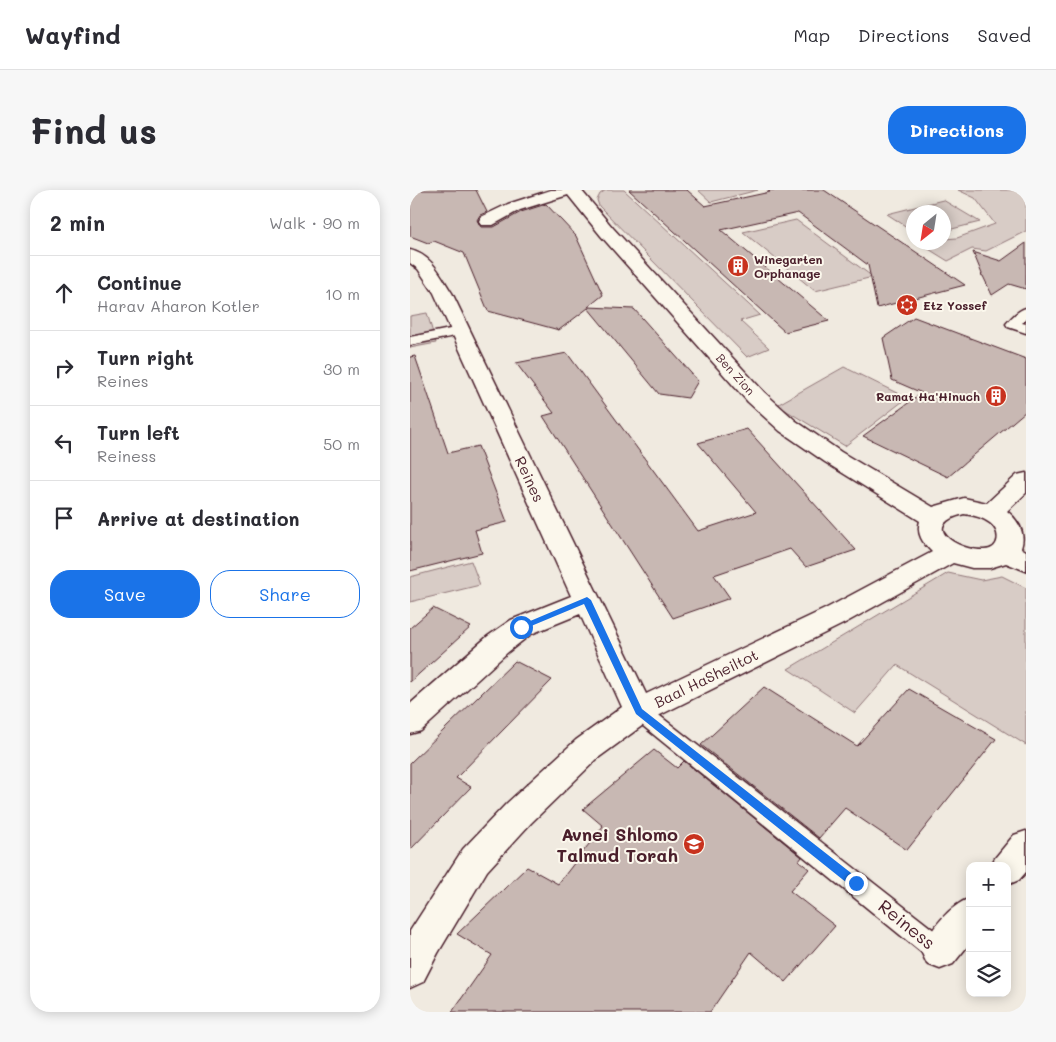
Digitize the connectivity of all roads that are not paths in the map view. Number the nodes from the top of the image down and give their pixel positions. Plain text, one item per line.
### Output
1 (567, 190) edge
2 (573, 190) edge
3 (487, 221) dead end
4 (415, 262) edge
5 (1026, 312) edge
6 (1026, 330) edge
7 (460, 331) junction
8 (410, 341) edge
9 (1026, 480) edge
10 (991, 513) junction
11 (933, 518) junction
12 (950, 553) junction
13 (1016, 557) edge
14 (587, 600) junction
15 (639, 711) junction
16 (410, 722) edge
17 (1026, 846) edge
18 (1011, 864) edge
19 (966, 920) edge
20 (940, 951) joint
21 (410, 969) edge

1 - 3 street
2 - 11 street, Ben Zion
4 - 7 street, Reines
5 - 6 lane
7 - 8 lane
7 - 14 street, Reines
9 - 10 street
10 - 11 street
10 - 13 street
11 - 12 street
12 - 13 street
12 - 15 street, Baal HaSheiltot
14 - 15 street, Reines
14 - 16 street
15 - 20 lane, Reiness
15 - 21 street, Baal HaSheiltot
17 - 18 street
19 - 20 street

